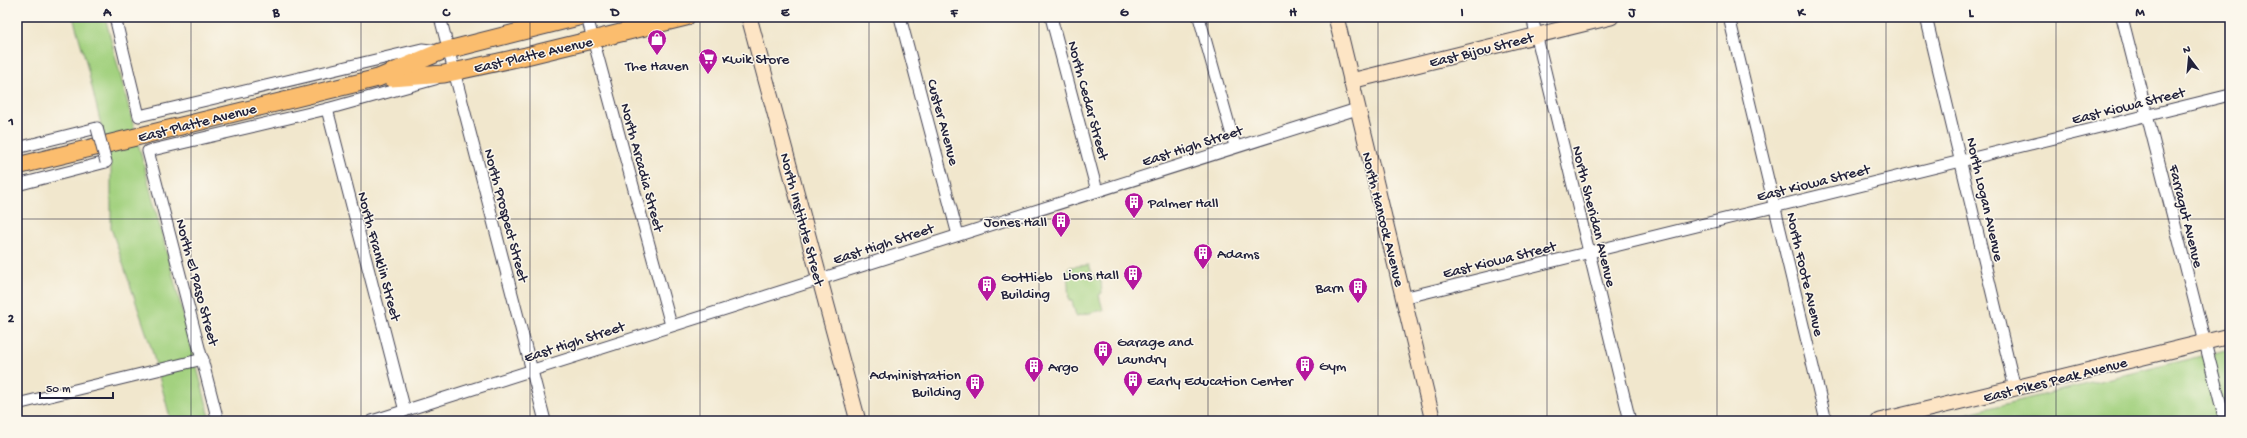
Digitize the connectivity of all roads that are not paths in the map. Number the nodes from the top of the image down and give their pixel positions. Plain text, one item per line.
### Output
1 (115, 17) edge
2 (440, 17) edge
3 (578, 17) edge
4 (587, 17) edge
5 (686, 17) edge
6 (749, 17) edge
7 (900, 17) edge
8 (1051, 17) edge
9 (1199, 17) edge
10 (1336, 17) edge
11 (1532, 17) edge
12 (1611, 17) edge
13 (1729, 17) edge
14 (1926, 17) edge
15 (2122, 17) edge
16 (1537, 35) junction
17 (593, 40) junction
18 (444, 50) junction
19 (449, 73) junction
20 (378, 78) junction
21 (1351, 81) junction
22 (2230, 95) edge
23 (1358, 108) junction
24 (327, 109) junction
25 (2147, 116) junction
26 (1235, 146) junction
27 (17, 148) edge
28 (1962, 162) junction
29 (17, 166) edge
30 (17, 185) edge
31 (1097, 191) junction
32 (1775, 207) junction
33 (958, 235) junction
34 (1589, 253) junction
35 (819, 280) junction
36 (1403, 298) junction
37 (671, 325) junction
38 (2230, 336) edge
39 (2203, 342) junction
40 (203, 359) junction
41 (532, 370) junction
42 (2015, 389) junction
43 (17, 404) edge
44 (405, 411) junction
45 (218, 421) edge
46 (372, 421) edge
47 (545, 421) edge
48 (858, 421) edge
49 (1433, 421) edge
50 (1630, 421) edge
51 (1826, 421) edge
52 (1879, 421) edge
53 (2225, 421) edge

1 - 18 street
2 - 18 street, North Prospect Street
3 - 18 main road, East Platte Avenue
4 - 17 street, North Arcadia Street
5 - 17 main road, East Platte Avenue
6 - 35 main road, North Institute Street
7 - 33 street, Custer Avenue
8 - 31 street, North Cedar Street
9 - 26 street
10 - 21 main road, North Hancock Avenue
11 - 16 street, North Sheridan Avenue
12 - 16 main road, East Bijou Street
13 - 32 street, North Foote Avenue
14 - 28 street, North Logan Avenue
15 - 25 street, Farragut Avenue
16 - 21 main road, East Bijou Street
16 - 34 street, North Sheridan Avenue
17 - 19 main road, East Platte Avenue
17 - 37 street, North Arcadia Street
18 - 19 street, North Prospect Street
18 - 20 main road, East Platte Avenue
19 - 20 main road, East Platte Avenue
19 - 24 street
19 - 41 street, North Prospect Street
20 - 29 main road, East Platte Avenue
21 - 23 main road, North Hancock Avenue
22 - 25 street, East Kiowa Street
23 - 26 street, East High Street
23 - 36 main road, North Hancock Avenue
24 - 40 street, North El Paso Street
24 - 44 street, North Franklin Street
25 - 28 street, East Kiowa Street
25 - 39 street, Farragut Avenue
26 - 31 street, East High Street
27 - 30 street, bridge
28 - 32 street, East Kiowa Street
28 - 42 street, North Logan Avenue
31 - 33 street, East High Street
32 - 34 street, East Kiowa Street
32 - 51 street, North Foote Avenue
33 - 35 street, East High Street
34 - 36 street, East Kiowa Street
34 - 50 street, North Sheridan Avenue
35 - 37 street, East High Street
35 - 48 main road, North Institute Street
36 - 49 main road, North Hancock Avenue
37 - 41 street, East High Street
38 - 39 main road, East Pikes Peak Avenue
39 - 42 main road, East Pikes Peak Avenue
39 - 53 street, Farragut Avenue
40 - 43 street
40 - 45 street, North El Paso Street
41 - 44 street, East High Street
41 - 47 street, North Prospect Street
42 - 52 main road, East Pikes Peak Avenue
44 - 46 street, East High Street

